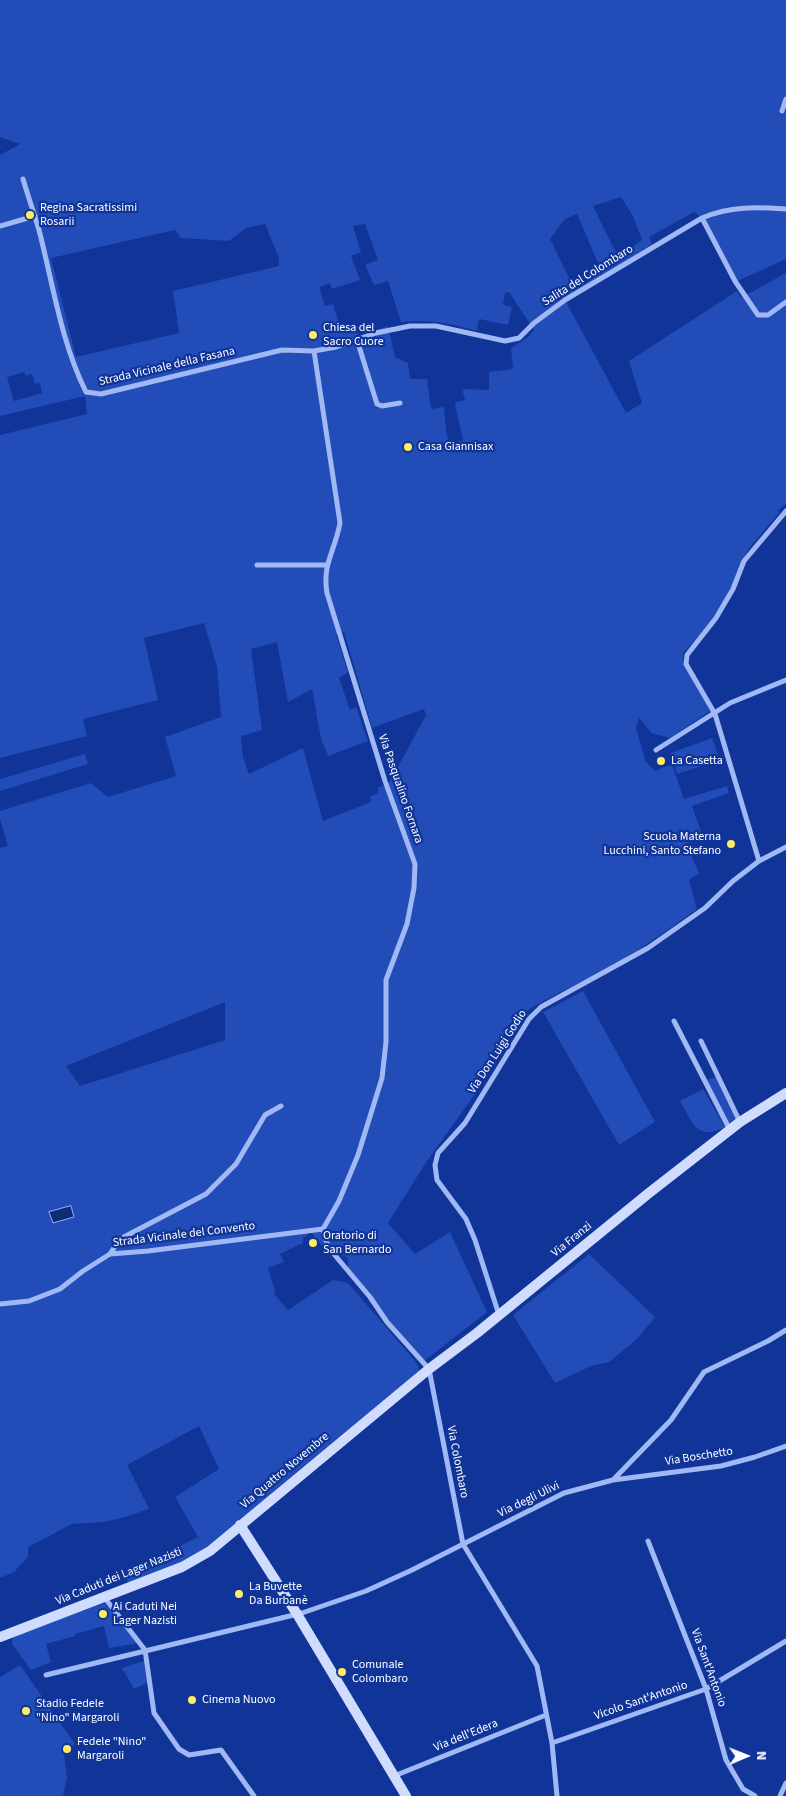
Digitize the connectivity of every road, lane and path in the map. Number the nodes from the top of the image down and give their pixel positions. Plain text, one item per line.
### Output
1 (786, 100) edge
2 (782, 112) dead end
3 (23, 179) dead end
4 (786, 209) edge
5 (35, 216) junction
6 (702, 218) junction
7 (0, 226) edge
8 (786, 302) edge
9 (357, 340) junction
10 (314, 351) junction
11 (400, 403) dead end
12 (786, 511) edge
13 (327, 565) junction
14 (257, 566) dead end
15 (786, 680) edge
16 (715, 714) junction
17 (656, 750) dead end
18 (786, 847) edge
19 (759, 860) junction
20 (674, 1020) dead end
21 (700, 1042) dead end
22 (786, 1093) edge
23 (281, 1106) dead end
24 (740, 1122) junction
25 (730, 1130) junction
26 (323, 1229) junction
27 (110, 1254) junction
28 (0, 1304) edge
29 (499, 1315) junction
30 (786, 1330) edge
31 (429, 1368) junction
32 (786, 1446) edge
33 (613, 1480) junction
34 (240, 1525) junction
35 (648, 1541) dead end
36 (463, 1544) junction
37 (104, 1597) junction
38 (297, 1614) junction
39 (0, 1637) edge
40 (786, 1641) edge
41 (145, 1650) junction
42 (46, 1675) dead end
43 (706, 1689) junction
44 (546, 1715) junction
45 (552, 1743) junction
46 (394, 1776) junction
47 (786, 1783) edge
48 (254, 1796) edge
49 (406, 1796) edge
50 (557, 1796) edge
51 (755, 1796) edge
52 (780, 1796) edge

1 - 2 street
3 - 5 street, Strada Vicinale della Fasana
4 - 6 street, Salita del Colombaro
5 - 7 street
5 - 10 street, Strada Vicinale della Fasana
6 - 8 street
6 - 9 street, Salita del Colombaro
9 - 10 street, Salita del Colombaro
9 - 11 street
10 - 13 street, Via Pasqualino Fornara
12 - 16 street
13 - 14 street
13 - 26 street, Via Pasqualino Fornara
15 - 16 street
16 - 17 street
16 - 19 street
18 - 19 street, Via Don Luigi Godio
19 - 29 street, Via Don Luigi Godio
20 - 25 street
21 - 24 street
22 - 24 main road, Via Franzi
23 - 27 street
24 - 25 main road, Via Franzi
25 - 29 main road, Via Franzi
26 - 27 street, Strada Vicinale del Convento
26 - 31 street
27 - 28 street, Strada Vicinale del Convento
29 - 31 main road, Via Franzi
30 - 33 street
31 - 34 main road, Via Quattro Novembre
31 - 36 street, Via Colombaro
32 - 33 street, Via Boschetto
33 - 36 street, Via degli Ulivi
34 - 37 main road, Via Caduti dei Lager Nazisti
34 - 38 main road, Via Quattro Novembre
35 - 43 street, Via Sant'Antonio
36 - 38 street, Via degli Ulivi
36 - 44 street, Via Colombaro
37 - 39 main road, Via Caduti dei Lager Nazisti
37 - 41 street
38 - 41 street
38 - 46 main road, Via Quattro Novembre
40 - 43 street, Vicolo Sant'Antonio
41 - 42 street
41 - 48 street
43 - 45 street, Vicolo Sant'Antonio
43 - 51 street, Via Sant'Antonio
44 - 45 street, Via Colombaro
44 - 46 street, Via dell'Edera
45 - 50 street, Via Colombaro
46 - 49 main road, Via Quattro Novembre
47 - 52 street

